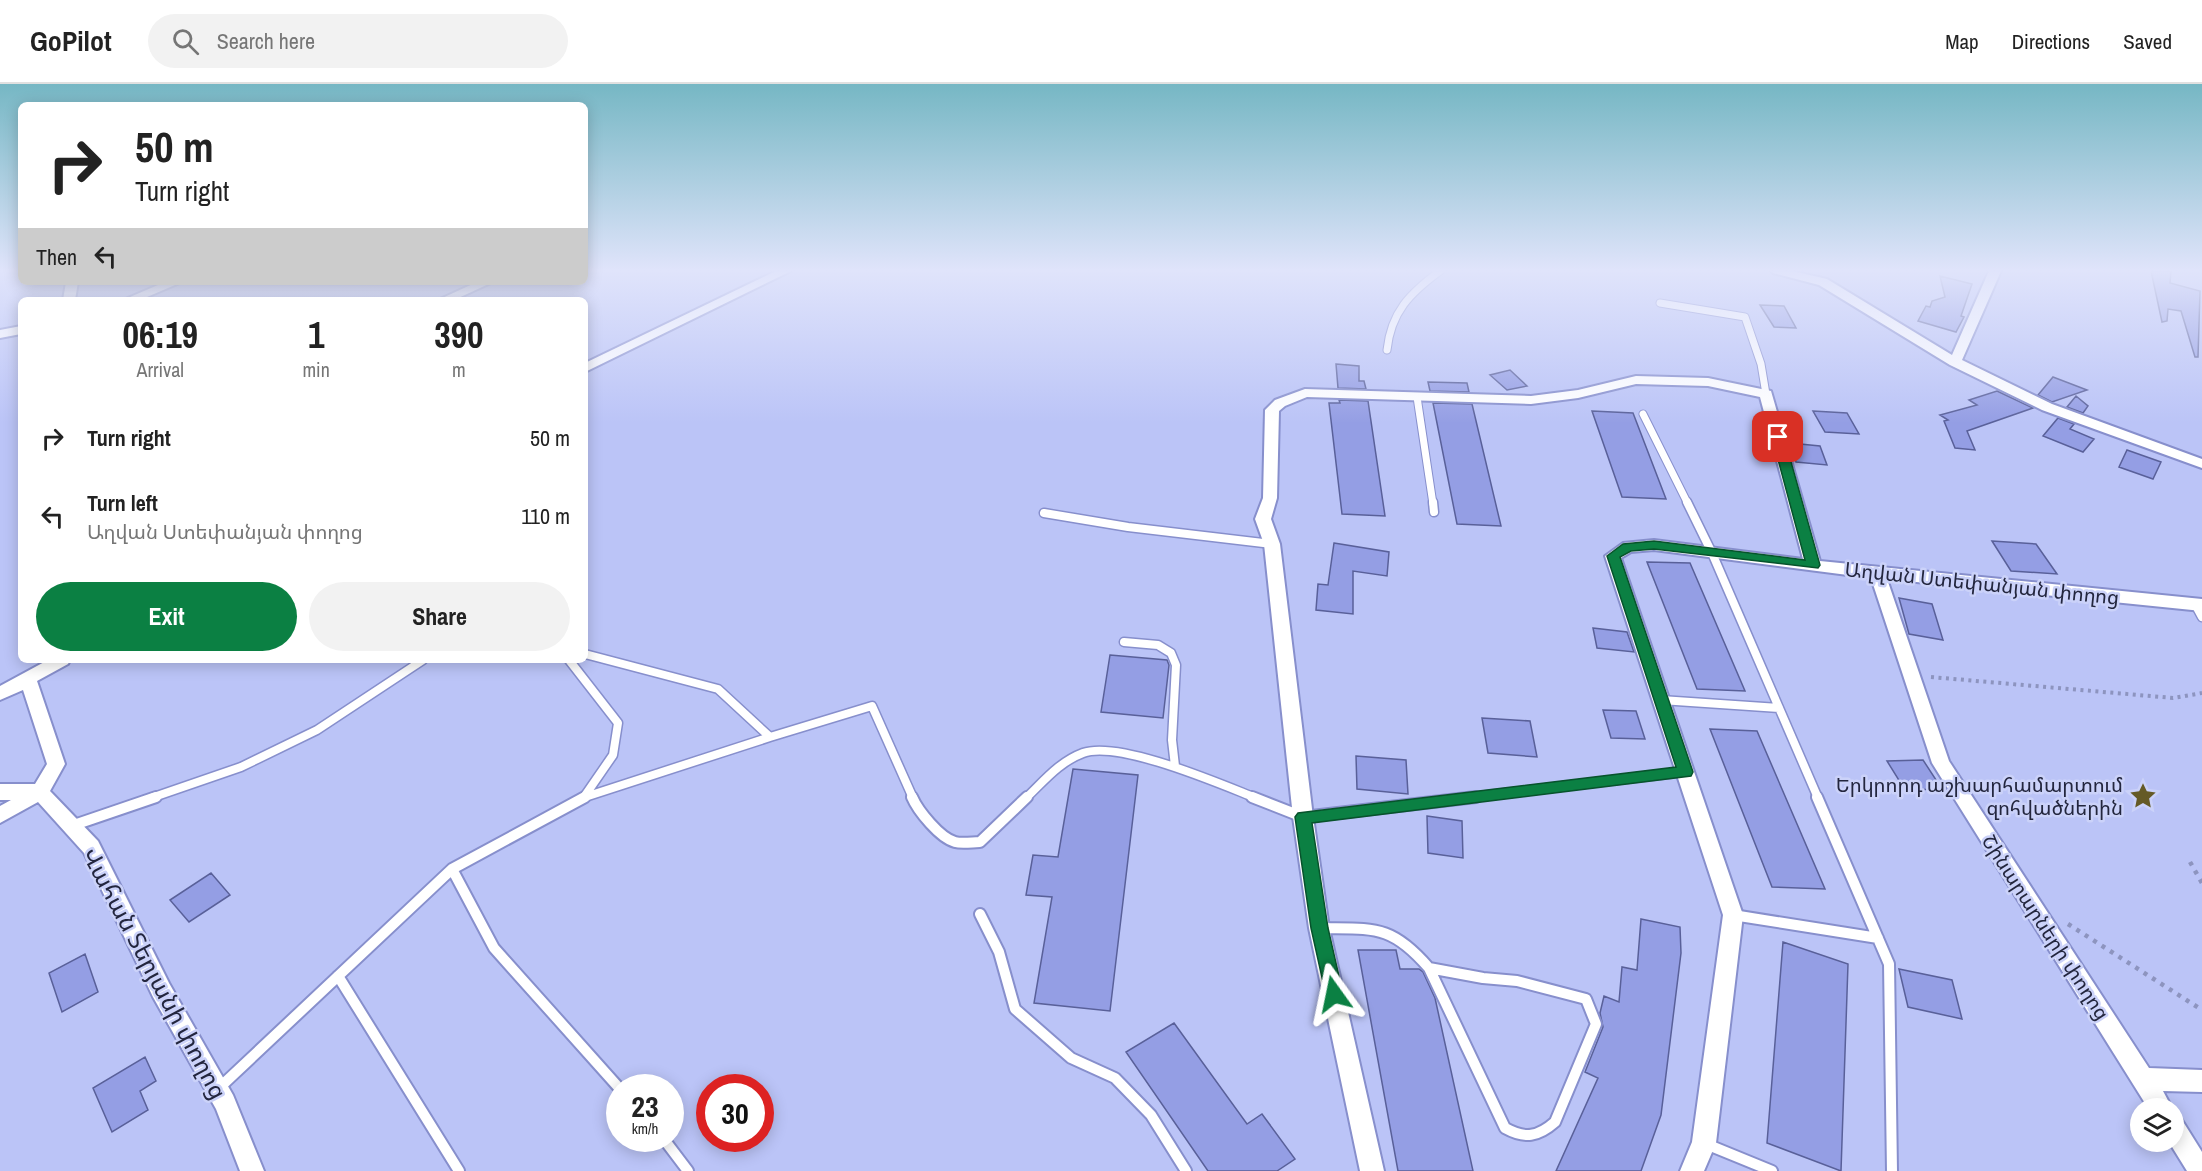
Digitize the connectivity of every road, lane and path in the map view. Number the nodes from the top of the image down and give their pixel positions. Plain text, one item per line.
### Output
1 (679, 322) edge
2 (1394, 322) edge
3 (1746, 322) edge
4 (1889, 322) edge
5 (1973, 322) edge
6 (18, 331) edge
7 (0, 334) edge
8 (1387, 350) dead end
9 (1955, 362) junction
10 (588, 367) edge
11 (1766, 394) junction
12 (1417, 397) junction
13 (1643, 414) dead end
14 (2202, 464) edge
15 (1434, 512) dead end
16 (1044, 513) dead end
17 (1272, 544) junction
18 (1712, 553) junction
19 (1813, 565) junction
20 (1877, 573) junction
21 (2200, 609) edge
22 (1124, 642) dead end
23 (588, 655) edge
24 (1906, 660) junction
25 (57, 663) edge
26 (418, 663) edge
27 (570, 663) edge
28 (28, 680) junction
29 (2202, 693) edge
30 (0, 694) edge
31 (1661, 700) junction
32 (1779, 708) junction
33 (770, 737) junction
34 (1175, 766) junction
35 (1685, 772) junction
36 (0, 792) edge
37 (40, 792) junction
38 (584, 797) junction
39 (0, 814) edge
40 (1303, 817) junction
41 (71, 826) junction
42 (2190, 862) dead end
43 (452, 869) junction
44 (2202, 883) edge
45 (980, 914) dead end
46 (1733, 915) junction
47 (2066, 923) dead end
48 (1319, 928) junction
49 (1878, 938) junction
50 (1429, 968) junction
51 (338, 976) junction
52 (2202, 1010) edge
53 (607, 1074) edge
54 (2143, 1079) junction
55 (2202, 1081) edge
56 (217, 1089) junction
57 (2155, 1098) edge
58 (1704, 1143) junction
59 (2184, 1145) edge
60 (674, 1152) edge
61 (252, 1171) edge
62 (459, 1171) edge
63 (688, 1171) edge
64 (1186, 1171) edge
65 (1372, 1171) edge
66 (1692, 1171) edge
67 (1772, 1171) edge
68 (1892, 1171) edge
69 (2200, 1171) edge

1 - 10 street
2 - 8 lane
3 - 11 lane
4 - 9 street
5 - 9 street
6 - 7 street
9 - 14 street
11 - 12 street
11 - 19 street
12 - 15 lane
12 - 17 street
13 - 18 lane
16 - 17 lane
17 - 40 street
18 - 19 street, Աղվան Ստեփանյան փողոց
18 - 31 street, Աղվան Ստեփանյան փողոց
18 - 32 lane
19 - 20 street, Աղվան Ստեփանյան փողոց
20 - 21 street, Աղվան Ստեփանյան փողոց
20 - 24 street, Շինարարների փողոց
22 - 34 lane
23 - 33 lane
24 - 29 path
24 - 54 street, Շինարարների փողոց
25 - 28 street
26 - 41 lane
27 - 38 lane
28 - 30 street
28 - 37 street
31 - 32 lane
31 - 35 street, Աղվան Ստեփանյան փողոց
32 - 49 lane
33 - 34 lane
33 - 38 lane
34 - 40 lane
35 - 40 lane
35 - 46 street, Աղվան Ստեփանյան փողոց
36 - 37 street
37 - 39 street
37 - 41 street, Վահան Տերյանի փողոց
38 - 43 lane
40 - 48 street
41 - 56 street, Վահան Տերյանի փողոց
42 - 44 path
43 - 51 lane
43 - 53 lane
45 - 64 lane
46 - 49 lane
46 - 58 street, Աղվան Ստեփանյան փողոց
47 - 52 path
48 - 50 lane
48 - 65 street
49 - 68 lane
50 - 50 lane
51 - 56 lane
51 - 62 lane
54 - 55 street
54 - 57 street, Շինարարների փողոց
56 - 61 street, Վահան Տերյանի փողոց
58 - 66 street, Աղվան Ստեփանյան փողոց
58 - 67 lane
59 - 69 street
60 - 63 lane

